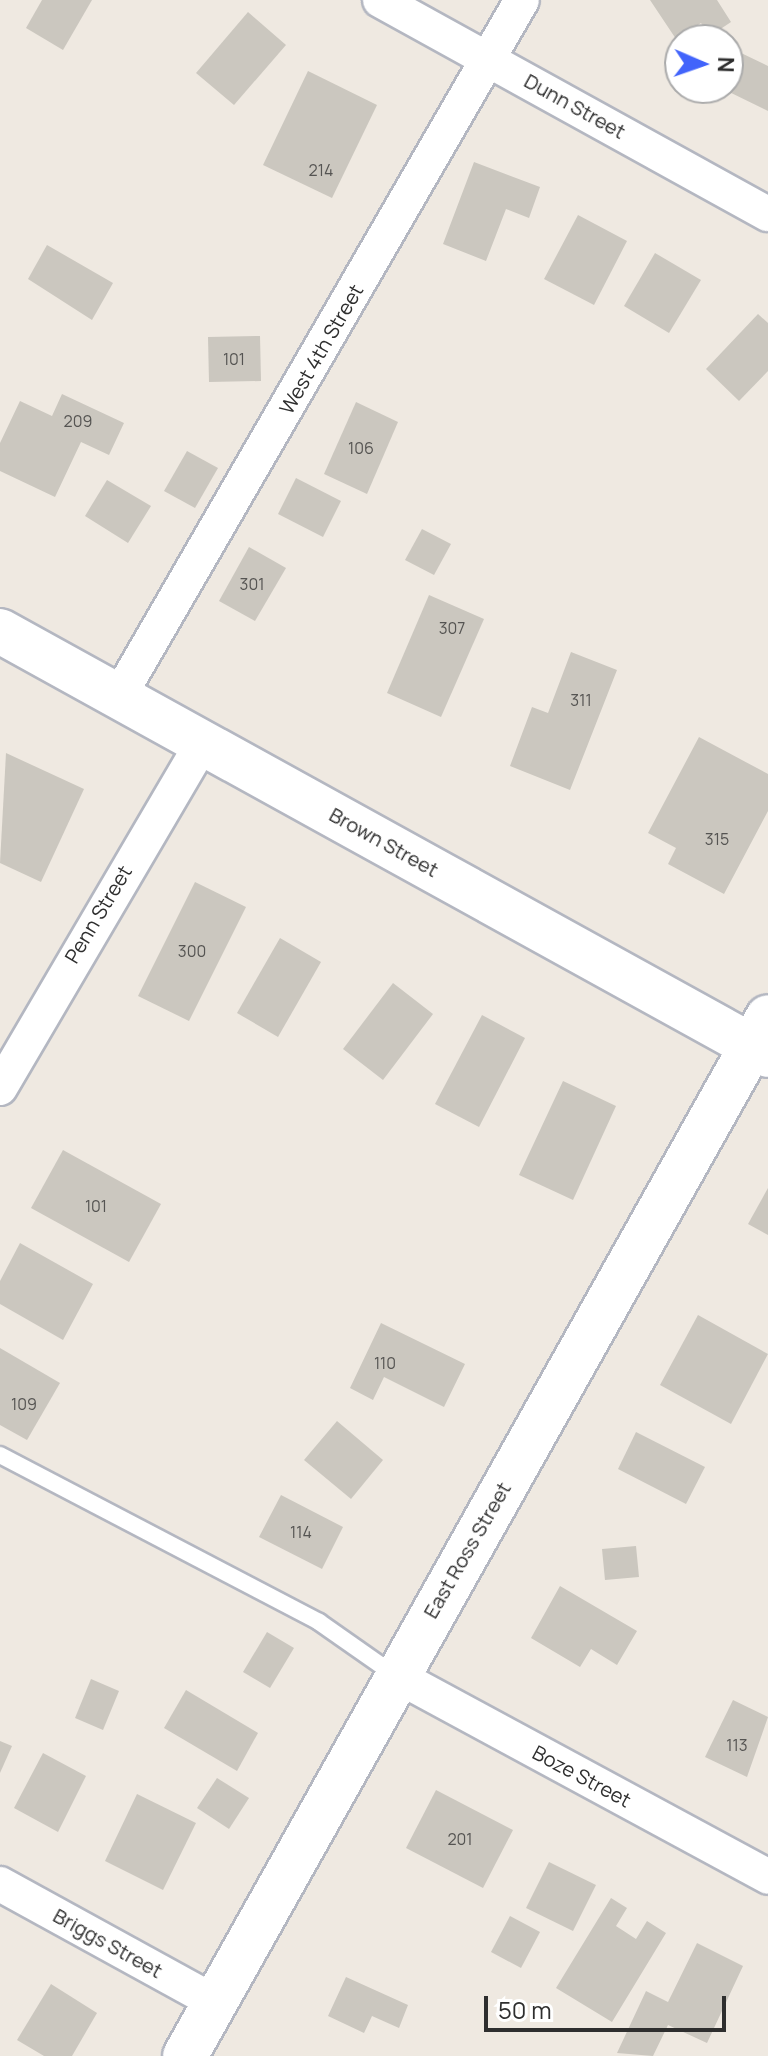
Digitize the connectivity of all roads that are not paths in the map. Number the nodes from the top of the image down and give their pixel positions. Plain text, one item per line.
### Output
1 (380, 0) edge
2 (522, 0) edge
3 (489, 57) junction
4 (768, 214) edge
5 (0, 631) edge
6 (118, 698) junction
7 (202, 744) junction
8 (763, 1039) edge
9 (0, 1088) edge
10 (0, 1455) edge
11 (397, 1676) junction
12 (768, 1877) edge
13 (0, 1884) edge
14 (215, 2002) junction
15 (185, 2056) edge

1 - 3 street, Dunn Street
2 - 3 street, West 4th Street
3 - 4 street, Dunn Street
3 - 6 street, West 4th Street
5 - 6 street, Brown Street
6 - 7 street, Brown Street
7 - 8 street, Brown Street
7 - 9 street, Penn Street
8 - 11 street, East Ross Street
10 - 11 lane
11 - 12 street, Boze Street
11 - 14 street, East Ross Street
13 - 14 street, Briggs Street
14 - 15 street, East Ross Street

